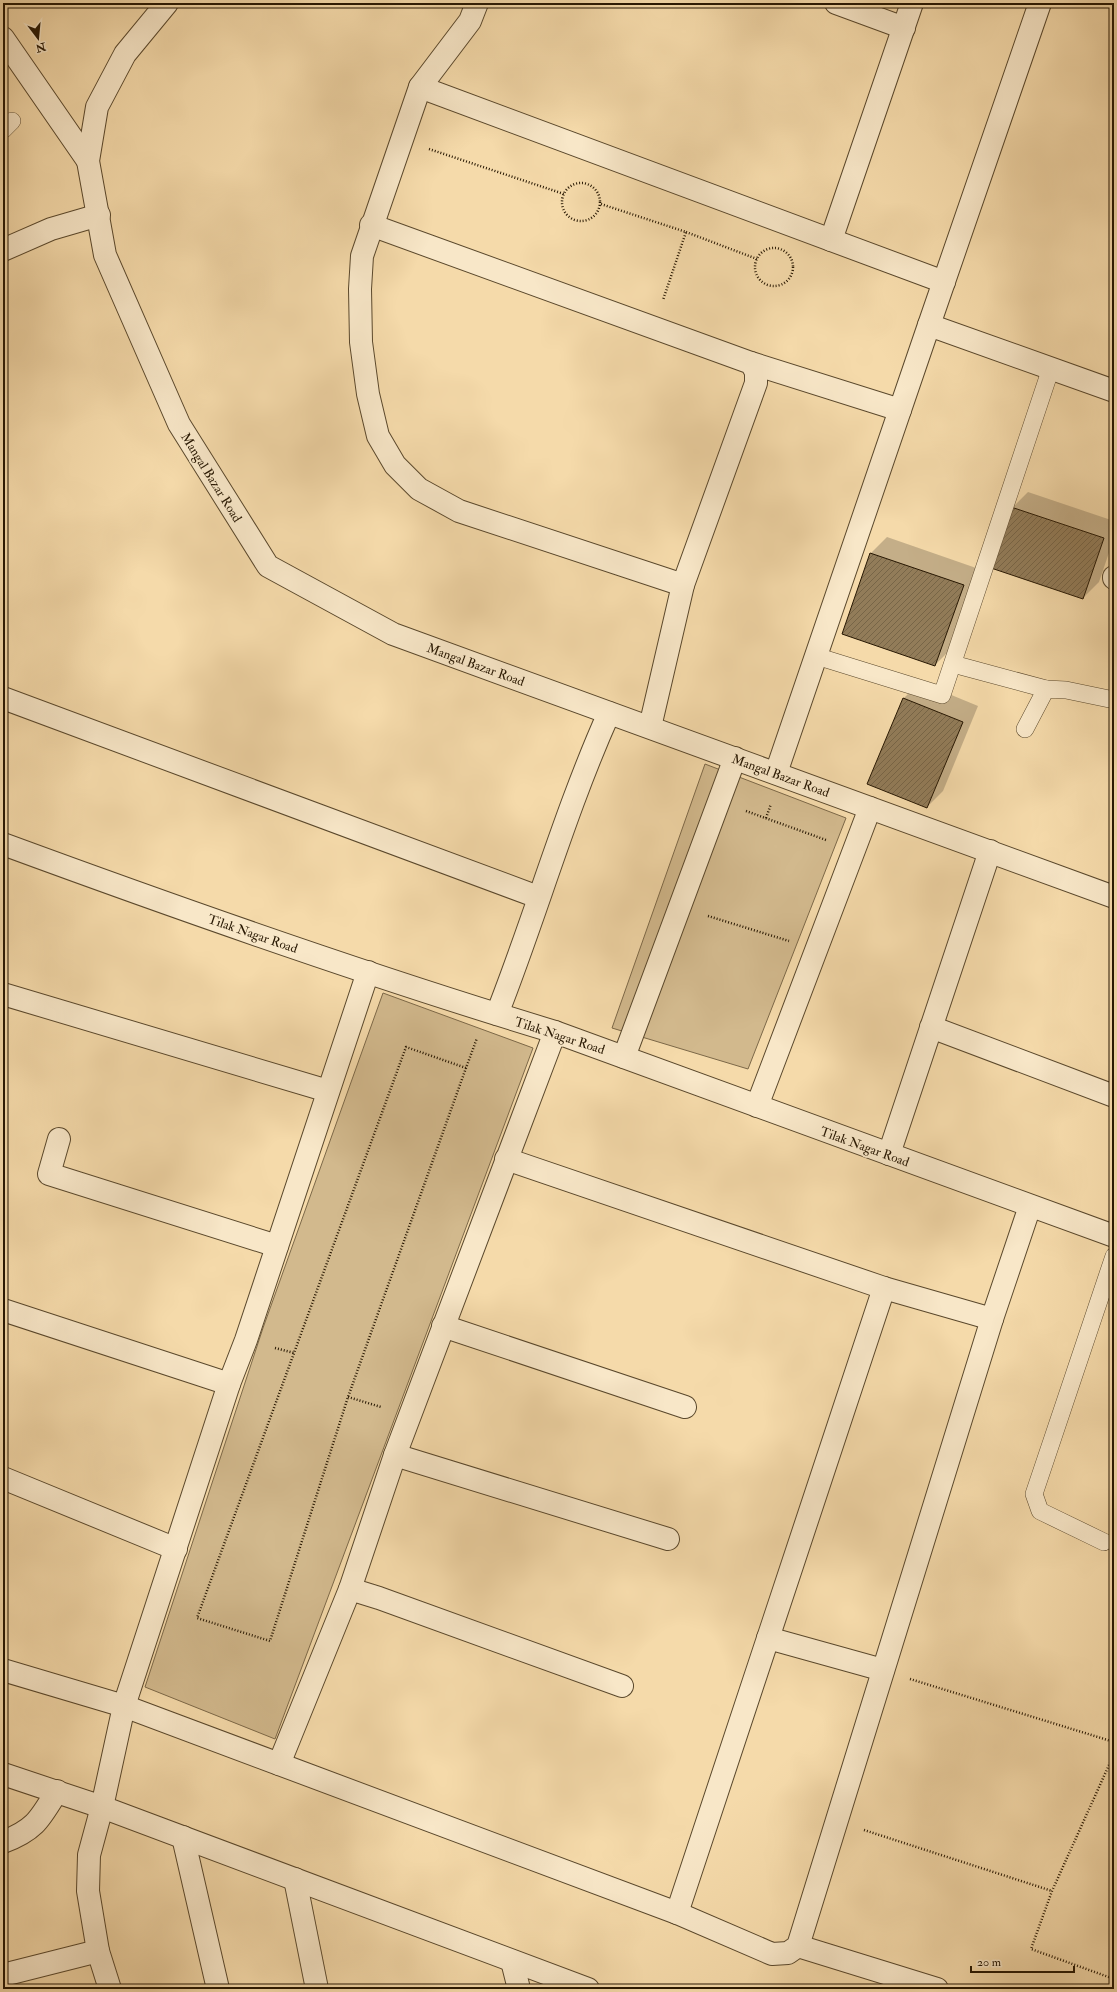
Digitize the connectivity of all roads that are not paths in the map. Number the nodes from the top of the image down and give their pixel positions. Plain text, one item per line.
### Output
1 (167, 3) edge
2 (477, 3) edge
3 (836, 3) edge
4 (912, 3) edge
5 (1040, 3) edge
6 (904, 28) junction
7 (3, 38) edge
8 (420, 87) junction
9 (88, 161) junction
10 (99, 216) junction
11 (371, 225) junction
12 (831, 240) junction
13 (3, 250) edge
14 (944, 282) junction
15 (929, 324) junction
16 (751, 363) junction
17 (1051, 368) junction
18 (1114, 391) edge
19 (900, 410) junction
20 (683, 585) junction
21 (816, 656) junction
22 (953, 664) junction
23 (1046, 689) junction
24 (3, 698) edge
25 (1114, 700) edge
26 (609, 713) junction
27 (650, 727) junction
28 (1025, 729) dead end
29 (735, 758) junction
30 (776, 773) junction
31 (870, 808) junction
32 (3, 844) edge
33 (990, 851) junction
34 (1114, 896) edge
35 (538, 897) junction
36 (368, 972) junction
37 (3, 994) edge
38 (497, 1014) junction
39 (931, 1027) junction
40 (555, 1032) junction
41 (624, 1057) junction
42 (328, 1091) junction
43 (1114, 1096) edge
44 (757, 1106) junction
45 (59, 1139) dead end
46 (889, 1154) junction
47 (506, 1159) junction
48 (1030, 1206) junction
49 (1114, 1236) edge
50 (277, 1246) junction
51 (1114, 1256) edge
52 (884, 1288) junction
53 (1108, 1298) edge
54 (3, 1310) edge
55 (992, 1319) junction
56 (444, 1326) junction
57 (229, 1384) junction
58 (685, 1407) dead end
59 (396, 1455) junction
60 (3, 1478) edge
61 (668, 1539) dead end
62 (1104, 1542) dead end
63 (176, 1549) junction
64 (350, 1589) junction
65 (768, 1638) junction
66 (3, 1670) edge
67 (883, 1670) junction
68 (622, 1686) dead end
69 (124, 1706) junction
70 (279, 1764) junction
71 (3, 1774) edge
72 (57, 1791) junction
73 (102, 1807) junction
74 (183, 1837) junction
75 (3, 1842) edge
76 (295, 1879) junction
77 (677, 1913) junction
78 (798, 1946) junction
79 (98, 1951) junction
80 (512, 1961) junction
81 (3, 1975) edge
82 (110, 1989) edge
83 (218, 1989) edge
84 (317, 1989) edge
85 (519, 1989) edge
86 (588, 1989) edge
87 (937, 1989) edge

1 - 9 street, Mangal Bazar Road
2 - 8 street
3 - 6 street
4 - 6 street
5 - 14 street
6 - 12 street
7 - 9 street, Mangal Bazar Road
8 - 11 street
8 - 12 street
9 - 10 street, Mangal Bazar Road
10 - 13 street
10 - 26 street, Mangal Bazar Road
11 - 16 street
11 - 20 street
12 - 14 street
14 - 15 street
15 - 17 street
15 - 19 street
16 - 19 street
16 - 20 street
17 - 18 street
17 - 22 lane
19 - 21 street
20 - 27 street
21 - 22 lane
21 - 30 street
22 - 23 lane
23 - 25 lane
23 - 28 lane
24 - 35 street
26 - 27 street, Mangal Bazar Road
26 - 35 street
27 - 29 street, Mangal Bazar Road
29 - 30 street, Mangal Bazar Road
29 - 41 street
30 - 31 street, Mangal Bazar Road
31 - 33 street, Mangal Bazar Road
31 - 44 street
32 - 36 street, Tilak Nagar Road
33 - 34 street, Mangal Bazar Road
33 - 39 street
35 - 38 street
36 - 38 street, Tilak Nagar Road
36 - 42 street
37 - 42 street
38 - 40 street, Tilak Nagar Road
39 - 43 street
39 - 46 street
40 - 41 street, Tilak Nagar Road
40 - 47 street
41 - 44 street, Tilak Nagar Road
42 - 50 street
44 - 46 street, Tilak Nagar Road
45 - 50 street
46 - 48 street, Tilak Nagar Road
47 - 52 street
47 - 56 street
48 - 49 street, Tilak Nagar Road
48 - 55 street
50 - 57 street
51 - 53 lane
52 - 55 street
52 - 65 street
53 - 62 lane
54 - 57 street
55 - 67 street
56 - 58 street
56 - 59 street
57 - 63 street
59 - 61 street
59 - 64 street
60 - 63 street
63 - 69 street
64 - 68 street
64 - 70 street
65 - 67 street
65 - 77 street
66 - 69 street
67 - 78 street
69 - 70 street
69 - 73 street
70 - 77 street
71 - 72 street
72 - 73 street
72 - 75 street
73 - 74 street
73 - 79 street
74 - 76 street
74 - 83 street
76 - 80 street
76 - 84 street
77 - 78 street
78 - 87 street
79 - 81 street
79 - 82 street
80 - 85 street
80 - 86 street

